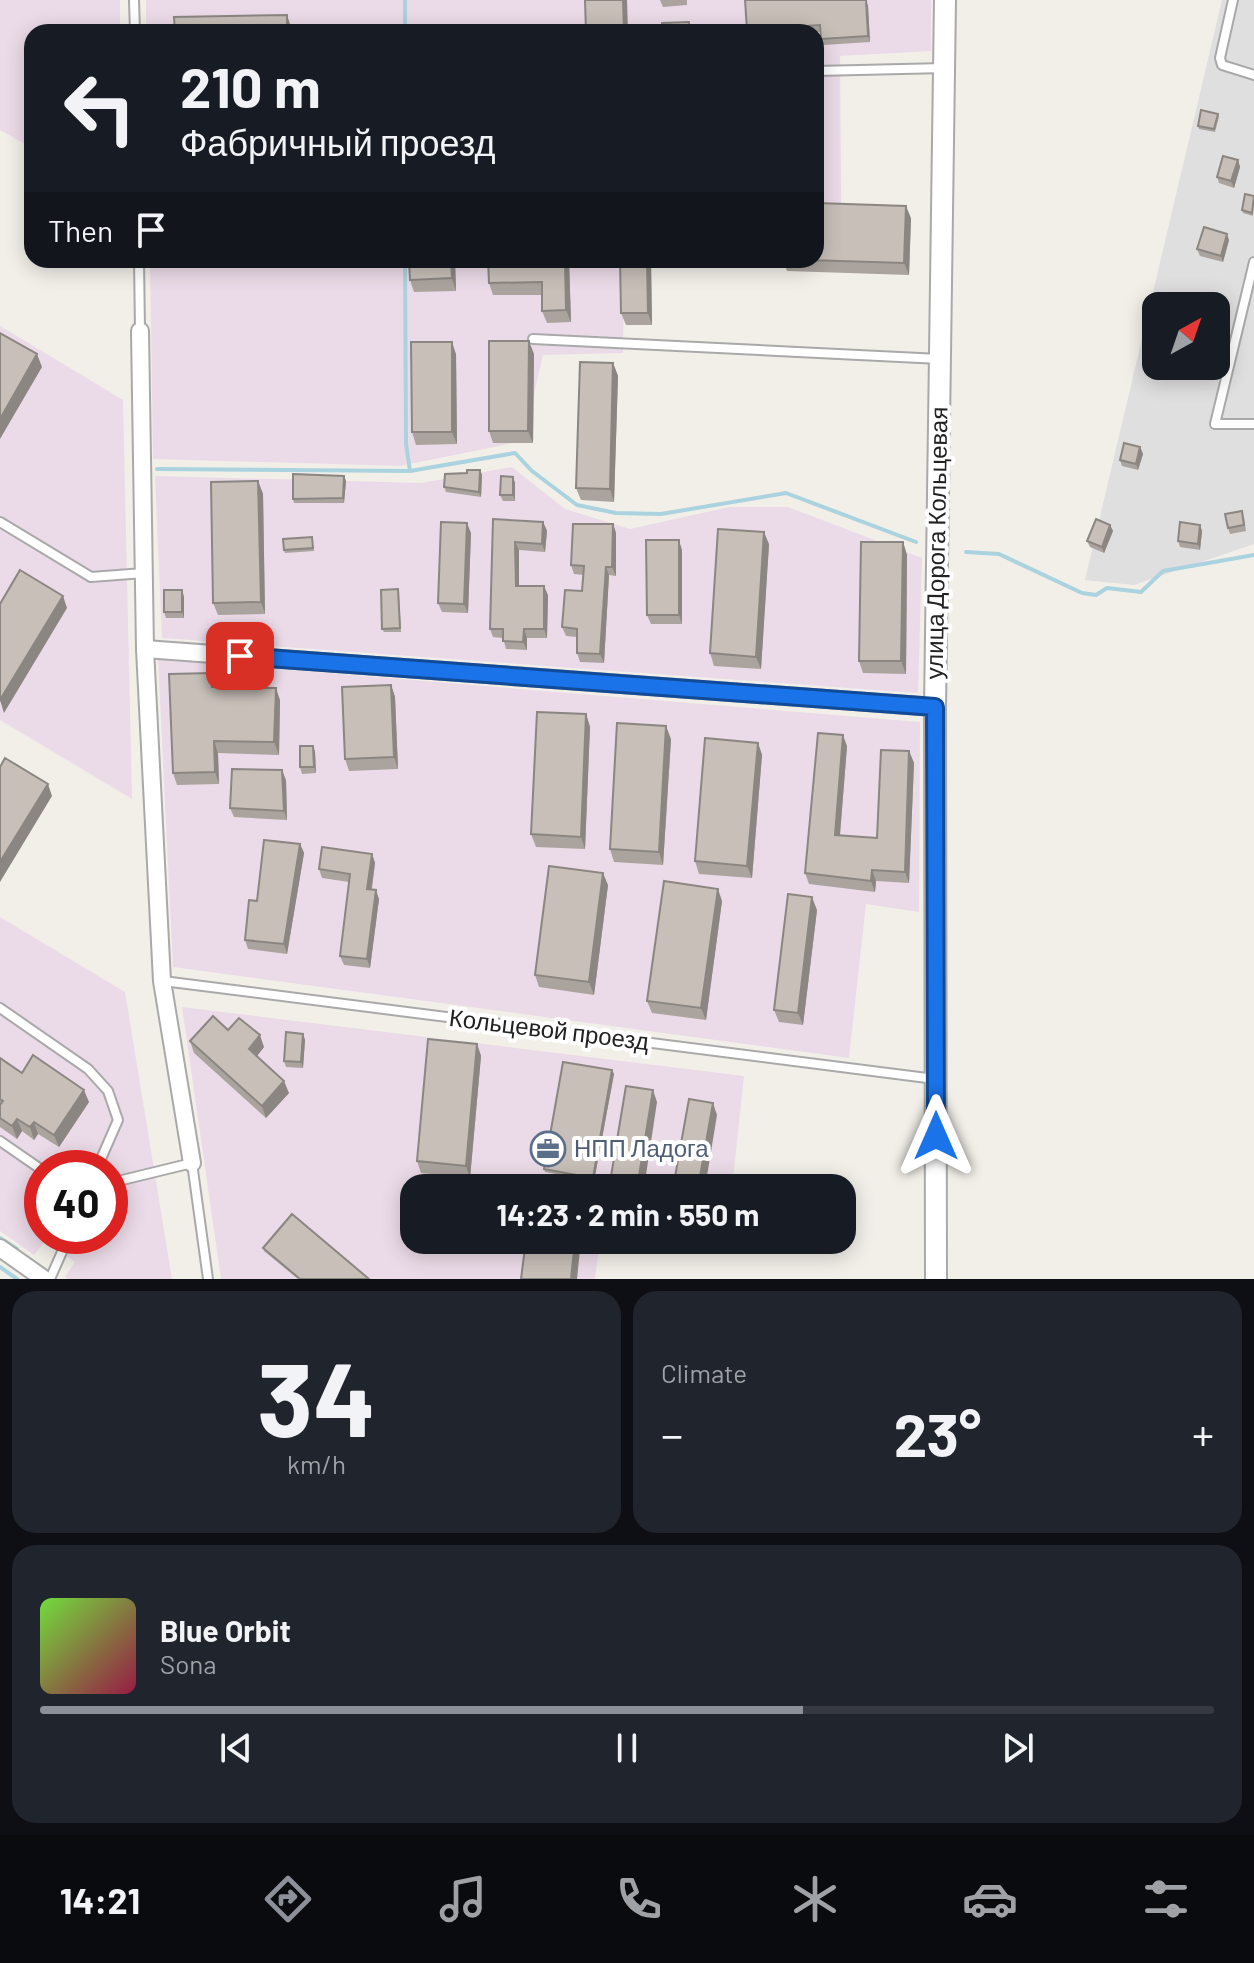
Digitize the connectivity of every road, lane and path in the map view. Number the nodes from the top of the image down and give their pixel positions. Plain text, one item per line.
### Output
1 (134, 0) edge
2 (945, 0) edge
3 (1233, 0) edge
4 (135, 24) edge
5 (945, 68) junction
6 (824, 71) edge
7 (1254, 75) edge
8 (1254, 262) edge
9 (139, 268) edge
10 (140, 331) joint
11 (533, 339) dead end
12 (941, 359) junction
13 (1254, 424) edge
14 (0, 522) edge
15 (144, 573) junction
16 (145, 649) junction
17 (935, 707) junction
18 (162, 981) junction
19 (0, 1008) edge
20 (936, 1079) junction
21 (0, 1141) edge
22 (105, 1150) edge
23 (24, 1158) edge
24 (192, 1163) junction
25 (128, 1179) edge
26 (0, 1248) edge
27 (61, 1254) edge
28 (44, 1279) edge
29 (50, 1279) edge
30 (208, 1279) edge
31 (936, 1279) edge

1 - 4 lane
2 - 5 street, улица Дорога Кольцевая
3 - 7 lane
5 - 6 lane
5 - 12 street, улица Дорога Кольцевая
8 - 13 lane
9 - 10 lane
10 - 15 street
11 - 12 lane
12 - 17 street, улица Дорога Кольцевая
14 - 15 lane
15 - 16 street
16 - 17 street
16 - 18 street
17 - 20 street, улица Дорога Кольцевая
18 - 20 lane, Кольцевой проезд
18 - 24 street
19 - 22 lane
20 - 31 street, улица Дорога Кольцевая
21 - 23 lane
24 - 25 lane
24 - 30 lane
26 - 28 street
27 - 29 lane

